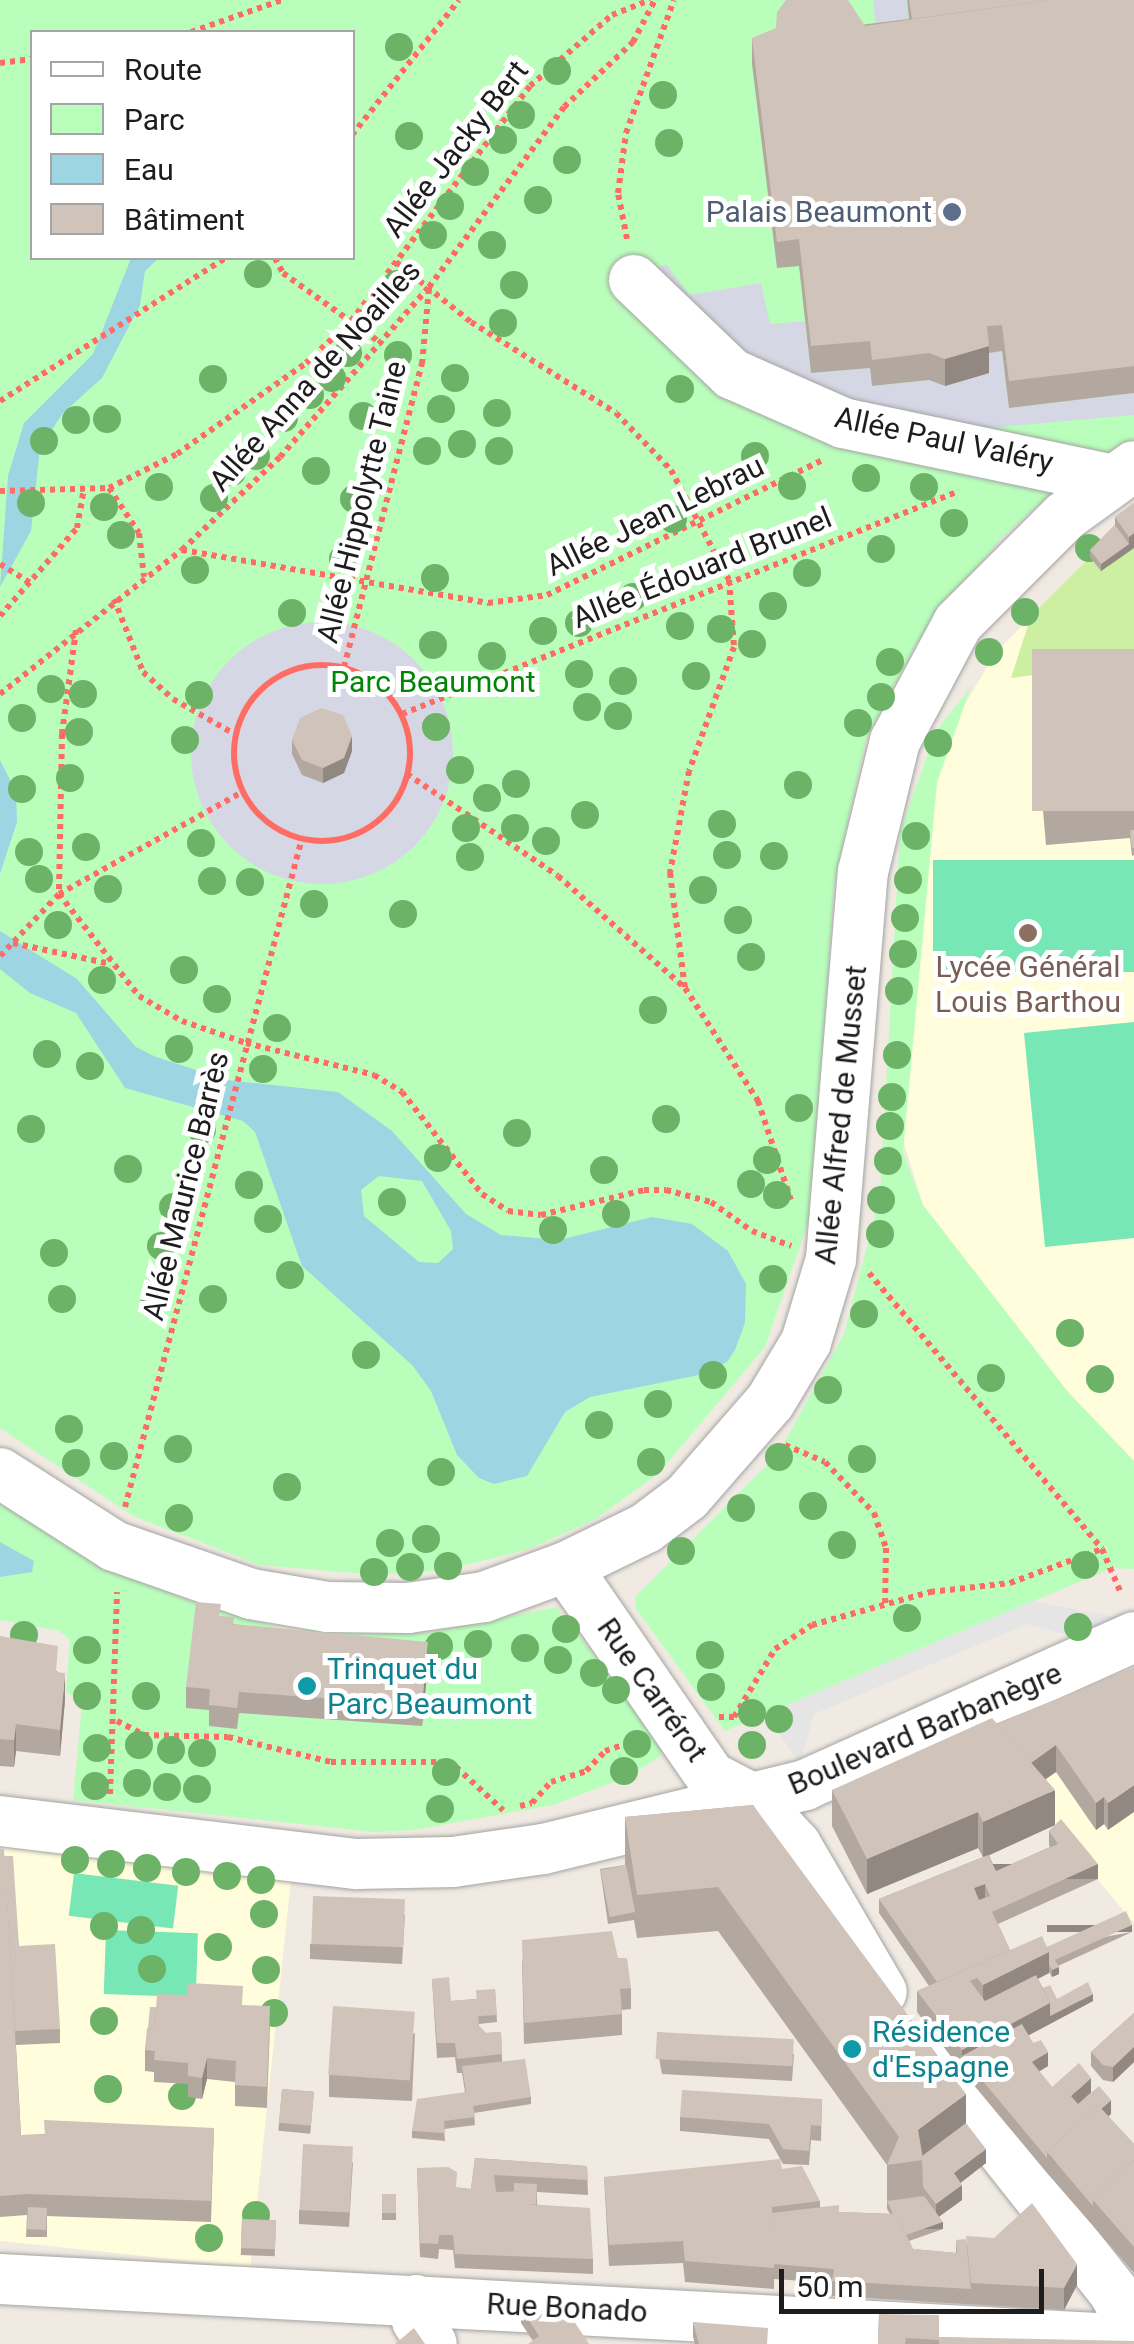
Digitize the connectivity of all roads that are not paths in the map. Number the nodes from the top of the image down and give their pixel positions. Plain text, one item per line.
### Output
1 (634, 280) road end
2 (1122, 472) edge
3 (0, 1473) edge
4 (566, 1567) junction
5 (1127, 1614) edge
6 (753, 1800) junction
7 (0, 1821) edge
8 (0, 2279) edge
9 (424, 2322) edge
10 (787, 2332) edge
11 (1134, 2336) edge

1 - 2 street, Allée Paul Valéry
2 - 4 street, Allée Alfred de Musset
3 - 4 street, Allée Alfred de Musset
4 - 6 street, Rue Carrérot
5 - 6 street, Boulevard Barbanègre
6 - 7 street, Boulevard Barbanègre
6 - 11 street, Rue Carrérot
8 - 9 street, Rue Bonado
9 - 10 street, Rue Bonado
10 - 11 street, Rue Bonado

